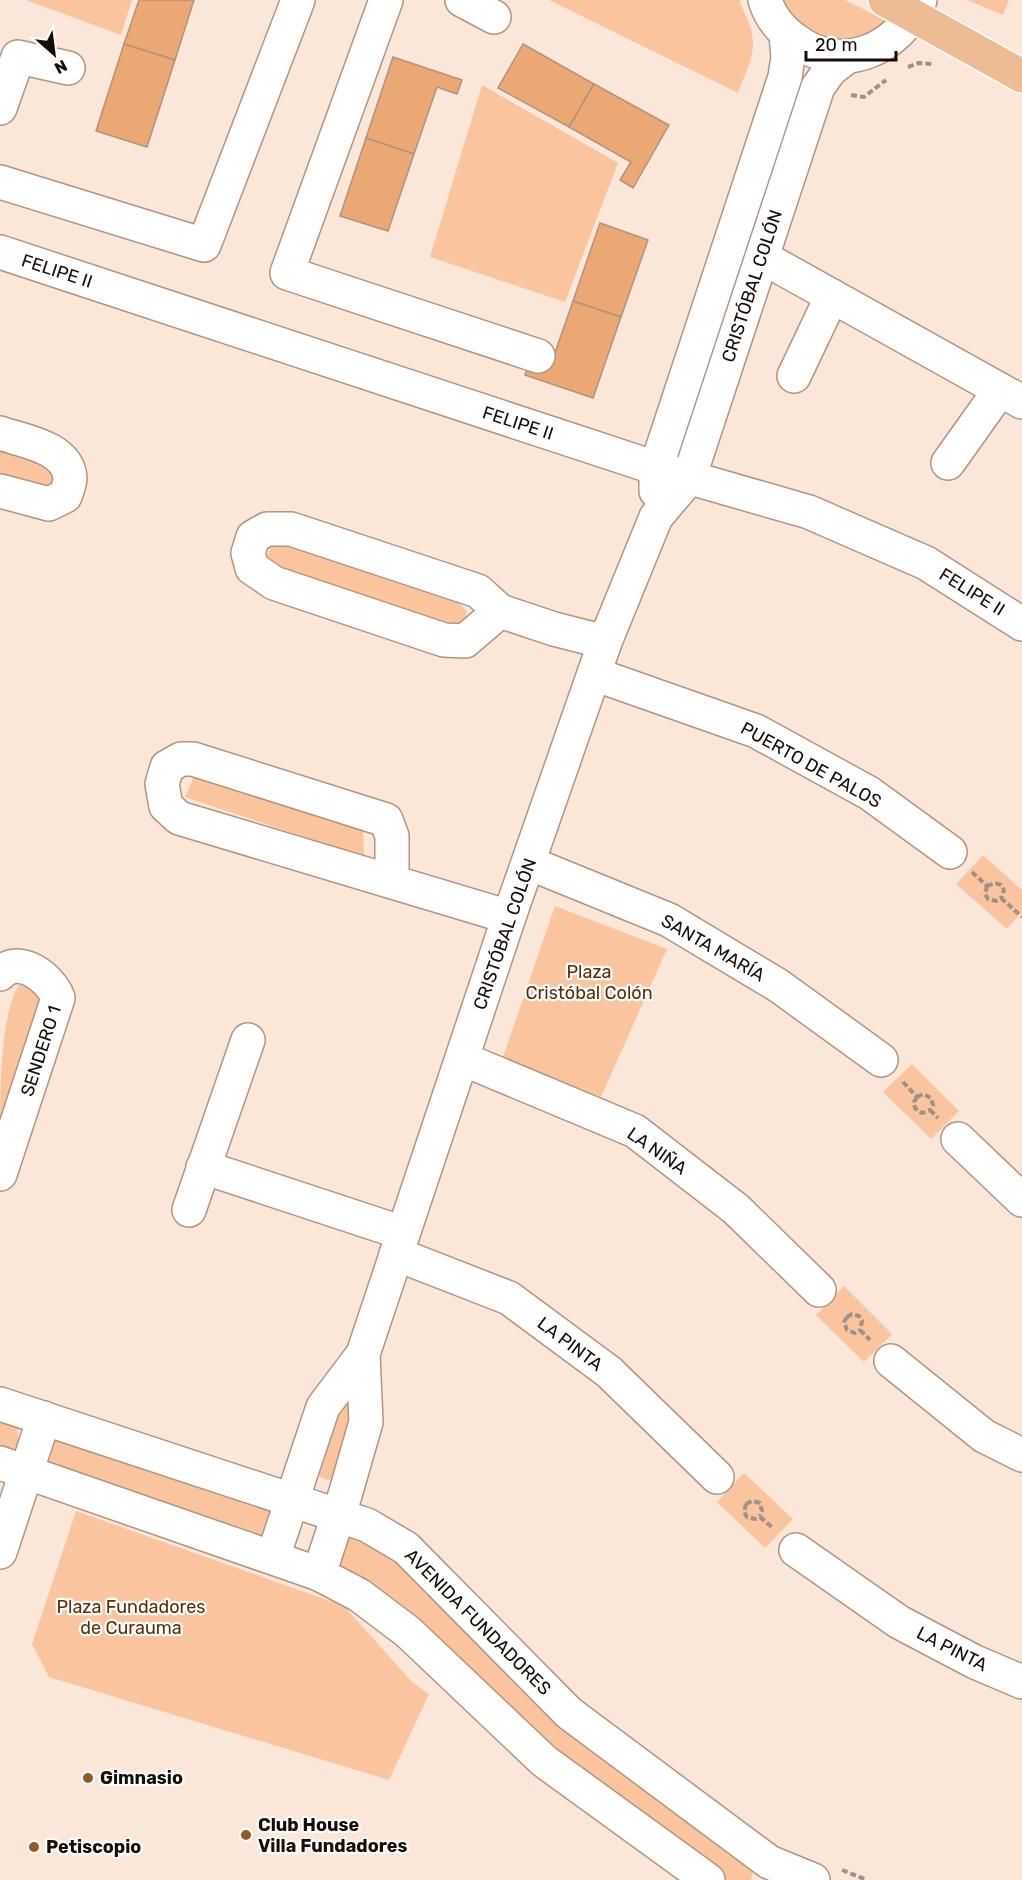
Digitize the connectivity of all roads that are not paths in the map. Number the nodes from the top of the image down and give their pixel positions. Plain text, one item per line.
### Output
1 (298, 0) edge
2 (386, 0) edge
3 (462, 0) edge
4 (765, 0) edge
5 (906, 5) edge
6 (494, 17) dead end
7 (786, 34) junction
8 (848, 56) junction
9 (68, 68) dead end
10 (1022, 76) edge
11 (0, 108) edge
12 (0, 182) edge
13 (0, 252) edge
14 (762, 257) junction
15 (832, 296) junction
16 (538, 356) dead end
17 (794, 376) dead end
18 (1011, 396) edge
19 (0, 433) edge
20 (948, 463) dead end
21 (656, 468) junction
22 (689, 478) junction
23 (0, 490) edge
24 (656, 518) junction
25 (500, 610) junction
26 (1022, 624) edge
27 (605, 642) junction
28 (594, 674) junction
29 (950, 852) dead end
30 (530, 862) junction
31 (392, 880) junction
32 (510, 917) junction
33 (0, 974) edge
34 (248, 1040) dead end
35 (463, 1059) junction
36 (881, 1060) dead end
37 (958, 1139) dead end
38 (203, 1167) junction
39 (0, 1174) edge
40 (1022, 1200) edge
41 (189, 1210) dead end
42 (399, 1244) junction
43 (819, 1290) dead end
44 (363, 1354) junction
45 (891, 1361) dead end
46 (0, 1404) edge
47 (44, 1418) junction
48 (1022, 1455) edge
49 (13, 1468) edge
50 (717, 1477) dead end
51 (292, 1499) junction
52 (338, 1516) junction
53 (796, 1550) dead end
54 (0, 1552) edge
55 (273, 1557) junction
56 (319, 1574) junction
57 (1022, 1682) edge
58 (766, 1871) edge
59 (708, 1880) edge
60 (813, 1880) edge

1 - 12 street
2 - 16 street
3 - 6 street
4 - 7 street
5 - 8 street
5 - 10 main road
7 - 8 street
7 - 21 street, CRISTÓBAL COLÓN
8 - 14 street, CRISTÓBAL COLÓN
9 - 11 street
13 - 21 street, FELIPE II
14 - 15 street
14 - 22 street, CRISTÓBAL COLÓN
15 - 17 street
15 - 18 street
18 - 20 street
19 - 23 street
21 - 22 street, FELIPE II
21 - 24 street, CRISTÓBAL COLÓN
22 - 24 street, CRISTÓBAL COLÓN
22 - 26 street, FELIPE II
24 - 27 street, CRISTÓBAL COLÓN
25 - 25 street
25 - 27 street
27 - 28 street, CRISTÓBAL COLÓN
28 - 29 street, PUERTO DE PALOS
28 - 30 street, CRISTÓBAL COLÓN
30 - 32 street, CRISTÓBAL COLÓN
30 - 36 street, SANTA MARÍA
31 - 31 street
31 - 32 street
32 - 35 street, CRISTÓBAL COLÓN
33 - 39 street, SENDERO 1
34 - 38 street
35 - 42 street, CRISTÓBAL COLÓN
35 - 43 street, LA NIÑA
37 - 40 street
38 - 41 street
38 - 42 street, LA PINTA
42 - 44 street, CRISTÓBAL COLÓN
42 - 50 street, LA PINTA
44 - 51 street, CRISTÓBAL COLÓN
44 - 52 street, CRISTÓBAL COLÓN
45 - 48 street
46 - 47 street, AVENIDA FUNDADORES
47 - 49 street
47 - 51 street, AVENIDA FUNDADORES
49 - 54 street
49 - 55 street
51 - 52 street, AVENIDA FUNDADORES
51 - 55 street, CRISTÓBAL COLÓN
52 - 56 street, CRISTÓBAL COLÓN
52 - 58 street, AVENIDA FUNDADORES
53 - 57 street, LA PINTA
55 - 56 street
56 - 59 street
58 - 60 street, AVENIDA FUNDADORES

